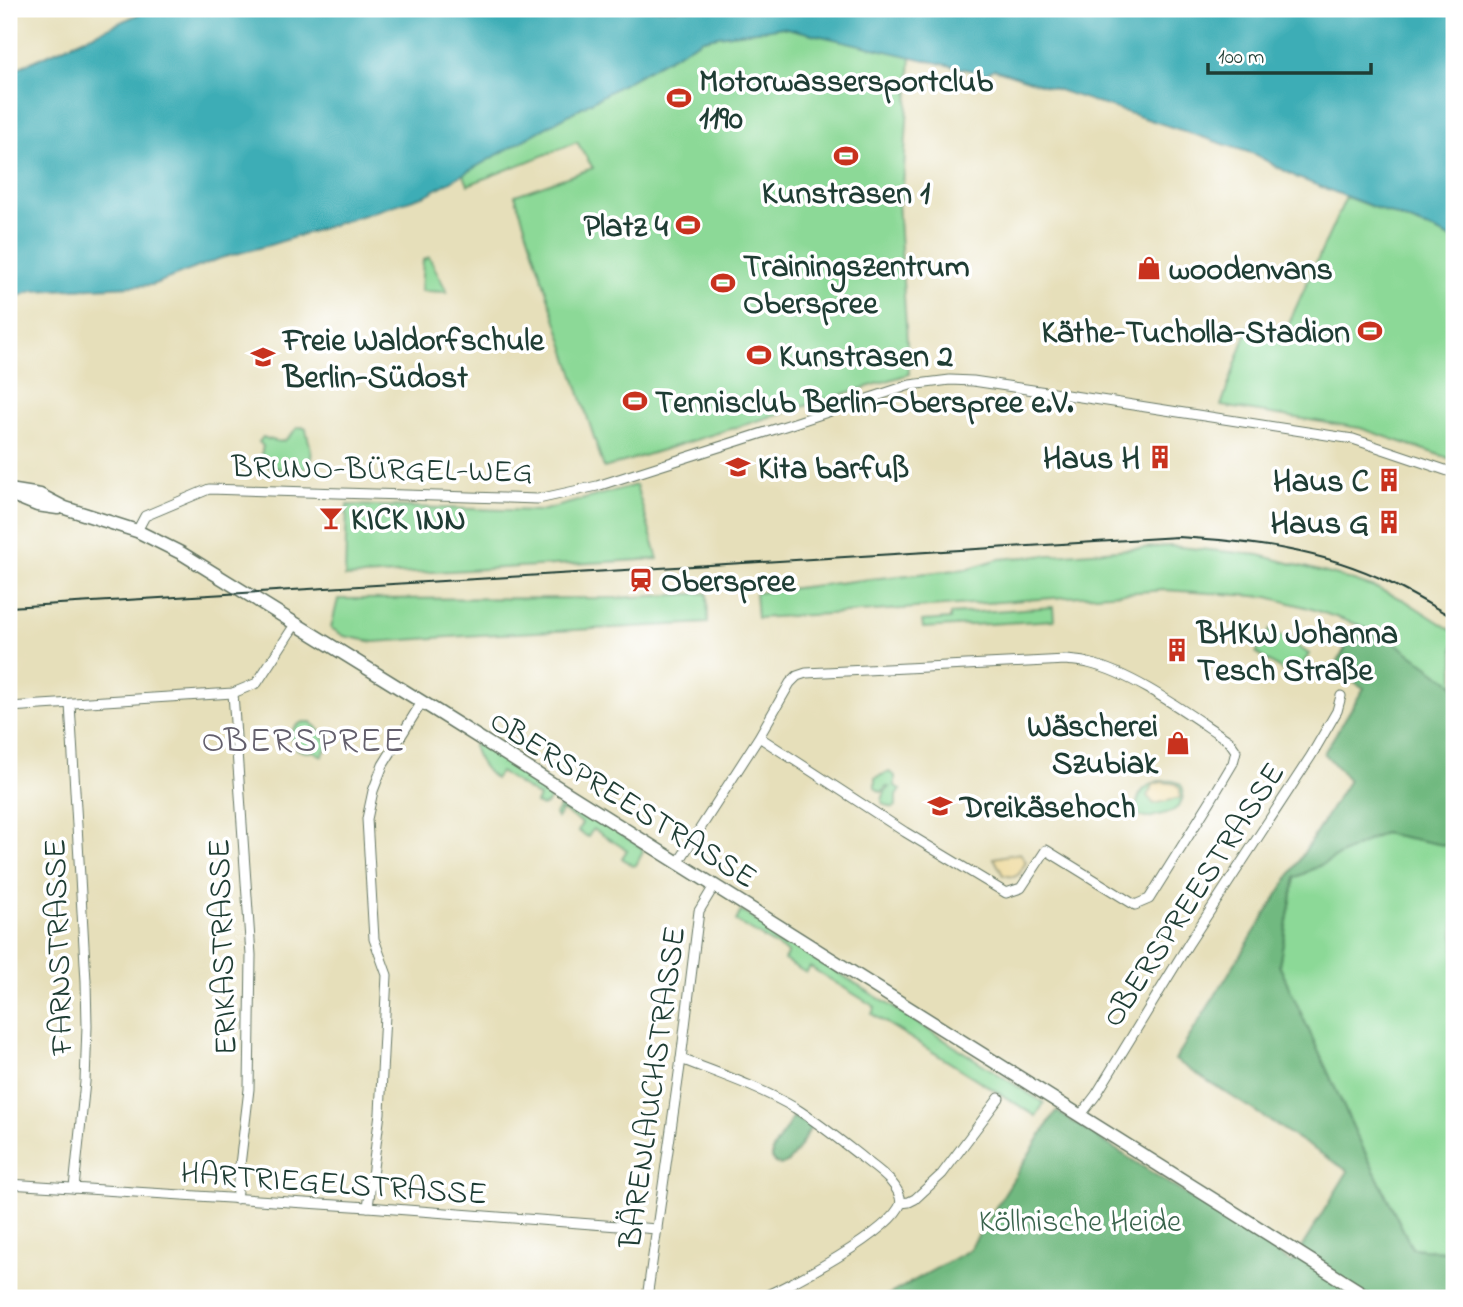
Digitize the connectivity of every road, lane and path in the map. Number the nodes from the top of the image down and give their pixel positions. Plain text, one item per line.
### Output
1 (1454, 473) edge
2 (9, 492) edge
3 (137, 531) junction
4 (296, 623) junction
5 (233, 693) junction
6 (1341, 696) dead end
7 (422, 702) junction
8 (70, 704) junction
9 (9, 708) edge
10 (759, 737) junction
11 (678, 863) junction
12 (714, 886) junction
13 (681, 1059) junction
14 (999, 1098) dead end
15 (1080, 1116) junction
16 (9, 1184) edge
17 (74, 1188) junction
18 (236, 1199) junction
19 (901, 1203) junction
20 (368, 1207) junction
21 (657, 1229) junction
22 (647, 1298) edge
23 (760, 1298) edge
24 (1370, 1298) edge

1 - 3 street, BRUNO-BÜRGEL-WEG
2 - 3 main road, OBERSPREESTRASSE
3 - 4 main road, OBERSPREESTRASSE
4 - 5 street
4 - 7 main road, OBERSPREESTRASSE
5 - 8 street
5 - 18 street, ERIKASTRASSE
6 - 15 street, OBERSPREESTRASSE
7 - 11 main road, OBERSPREESTRASSE
7 - 20 street
8 - 9 street
8 - 17 street, FARNSTRASSE
10 - 10 street
10 - 11 street
11 - 12 main road, OBERSPREESTRASSE
12 - 13 street, BÄRENLAUCHSTRASSE
12 - 15 main road, OBERSPREESTRASSE
13 - 19 street
13 - 21 street, BÄRENLAUCHSTRASSE
14 - 19 street
15 - 24 main road, OBERSPREESTRASSE
16 - 17 street, HARTRIEGELSTRASSE
17 - 18 street, HARTRIEGELSTRASSE
18 - 20 street, HARTRIEGELSTRASSE
19 - 23 street
20 - 21 street, HARTRIEGELSTRASSE
21 - 22 street, BÄRENLAUCHSTRASSE

